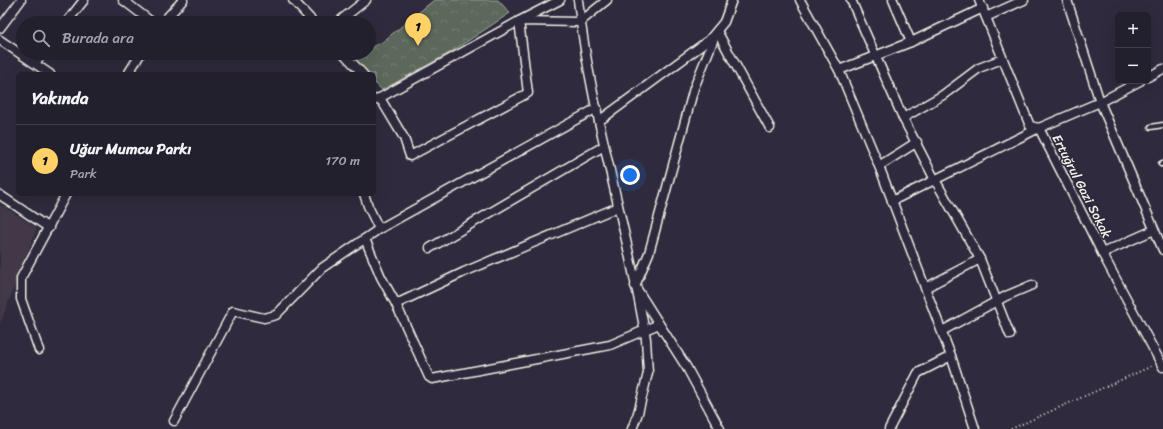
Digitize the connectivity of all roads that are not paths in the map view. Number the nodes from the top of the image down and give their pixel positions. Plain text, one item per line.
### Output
1 (21, 0) edge
2 (84, 0) edge
3 (123, 0) edge
4 (184, 0) edge
5 (294, 0) edge
6 (366, 0) edge
7 (560, 0) edge
8 (578, 0) edge
9 (607, 0) edge
10 (732, 0) edge
11 (800, 0) edge
12 (851, 0) edge
13 (893, 0) edge
14 (979, 0) edge
15 (1024, 0) edge
16 (1067, 0) edge
17 (982, 8) junction
18 (71, 16) edge
19 (144, 16) edge
20 (169, 16) edge
21 (308, 16) edge
22 (346, 16) edge
23 (986, 17) junction
24 (519, 21) junction
25 (580, 22) junction
26 (0, 28) edge
27 (717, 31) junction
28 (0, 40) edge
29 (911, 42) junction
30 (16, 51) edge
31 (876, 55) junction
32 (1002, 59) junction
33 (28, 60) edge
34 (37, 60) edge
35 (137, 60) edge
36 (349, 60) edge
37 (34, 64) junction
38 (1163, 69) edge
39 (839, 70) junction
40 (47, 72) edge
41 (129, 72) edge
42 (360, 72) edge
43 (1151, 75) edge
44 (1134, 84) edge
45 (376, 98) edge
46 (1100, 102) junction
47 (596, 108) junction
48 (903, 118) junction
49 (599, 121) junction
50 (1163, 125) edge
51 (1151, 127) dead end
52 (770, 128) dead end
53 (1039, 128) junction
54 (917, 142) junction
55 (604, 146) junction
56 (879, 166) junction
57 (934, 178) junction
58 (0, 195) edge
59 (65, 196) edge
60 (365, 196) edge
61 (892, 201) junction
62 (618, 207) junction
63 (49, 228) junction
64 (379, 229) junction
65 (1154, 230) junction
66 (364, 239) junction
67 (430, 248) dead end
68 (1163, 250) edge
69 (1102, 253) junction
70 (980, 259) junction
71 (1032, 285) dead end
72 (635, 286) junction
73 (925, 288) junction
74 (996, 302) junction
75 (396, 304) junction
76 (659, 324) junction
77 (644, 329) junction
78 (942, 331) junction
79 (1010, 335) dead end
80 (40, 350) dead end
81 (951, 356) junction
82 (1162, 363) edge
83 (174, 421) dead end
84 (632, 429) edge
85 (720, 429) edge
86 (889, 429) edge
87 (976, 429) edge

1 - 26 street
2 - 18 street
3 - 19 street
4 - 20 street
5 - 21 street
6 - 22 street
7 - 24 street
8 - 25 street
9 - 25 street
10 - 27 street
11 - 39 street
12 - 31 street
13 - 29 street
14 - 17 street, Ertuğrul Gazi Sokak
15 - 23 street
16 - 46 street
17 - 23 street, Ertuğrul Gazi Sokak
17 - 29 street
23 - 32 street, Ertuğrul Gazi Sokak
24 - 25 street
24 - 45 street
24 - 45 street
25 - 47 street
27 - 49 street
27 - 52 street
27 - 72 street
28 - 30 street
29 - 31 street
31 - 39 street
31 - 48 street
32 - 48 street
32 - 53 street, Ertuğrul Gazi Sokak
33 - 37 street
34 - 37 street
35 - 41 street
36 - 42 street
37 - 40 street
38 - 43 street
39 - 56 street
44 - 46 street
46 - 53 street
46 - 65 street
47 - 49 street
47 - 64 street
48 - 54 street
49 - 55 street
50 - 51 lane
53 - 57 street
53 - 69 street, Ertuğrul Gazi Sokak
54 - 56 street
54 - 57 street
55 - 62 street
55 - 67 street
56 - 61 street
57 - 61 street
57 - 70 street
58 - 63 street
59 - 63 street
60 - 64 street
61 - 73 street
62 - 72 street
62 - 75 street
63 - 80 street
64 - 66 street
65 - 68 street
65 - 69 street
66 - 75 street
66 - 83 street
69 - 82 street, Ertuğrul Gazi Sokak
70 - 73 street
70 - 74 street
71 - 74 street
72 - 76 street
72 - 77 street
73 - 78 street
74 - 78 street
74 - 79 street
75 - 77 street
76 - 77 street
76 - 85 street
77 - 84 street
78 - 81 street
81 - 86 street
81 - 87 street

